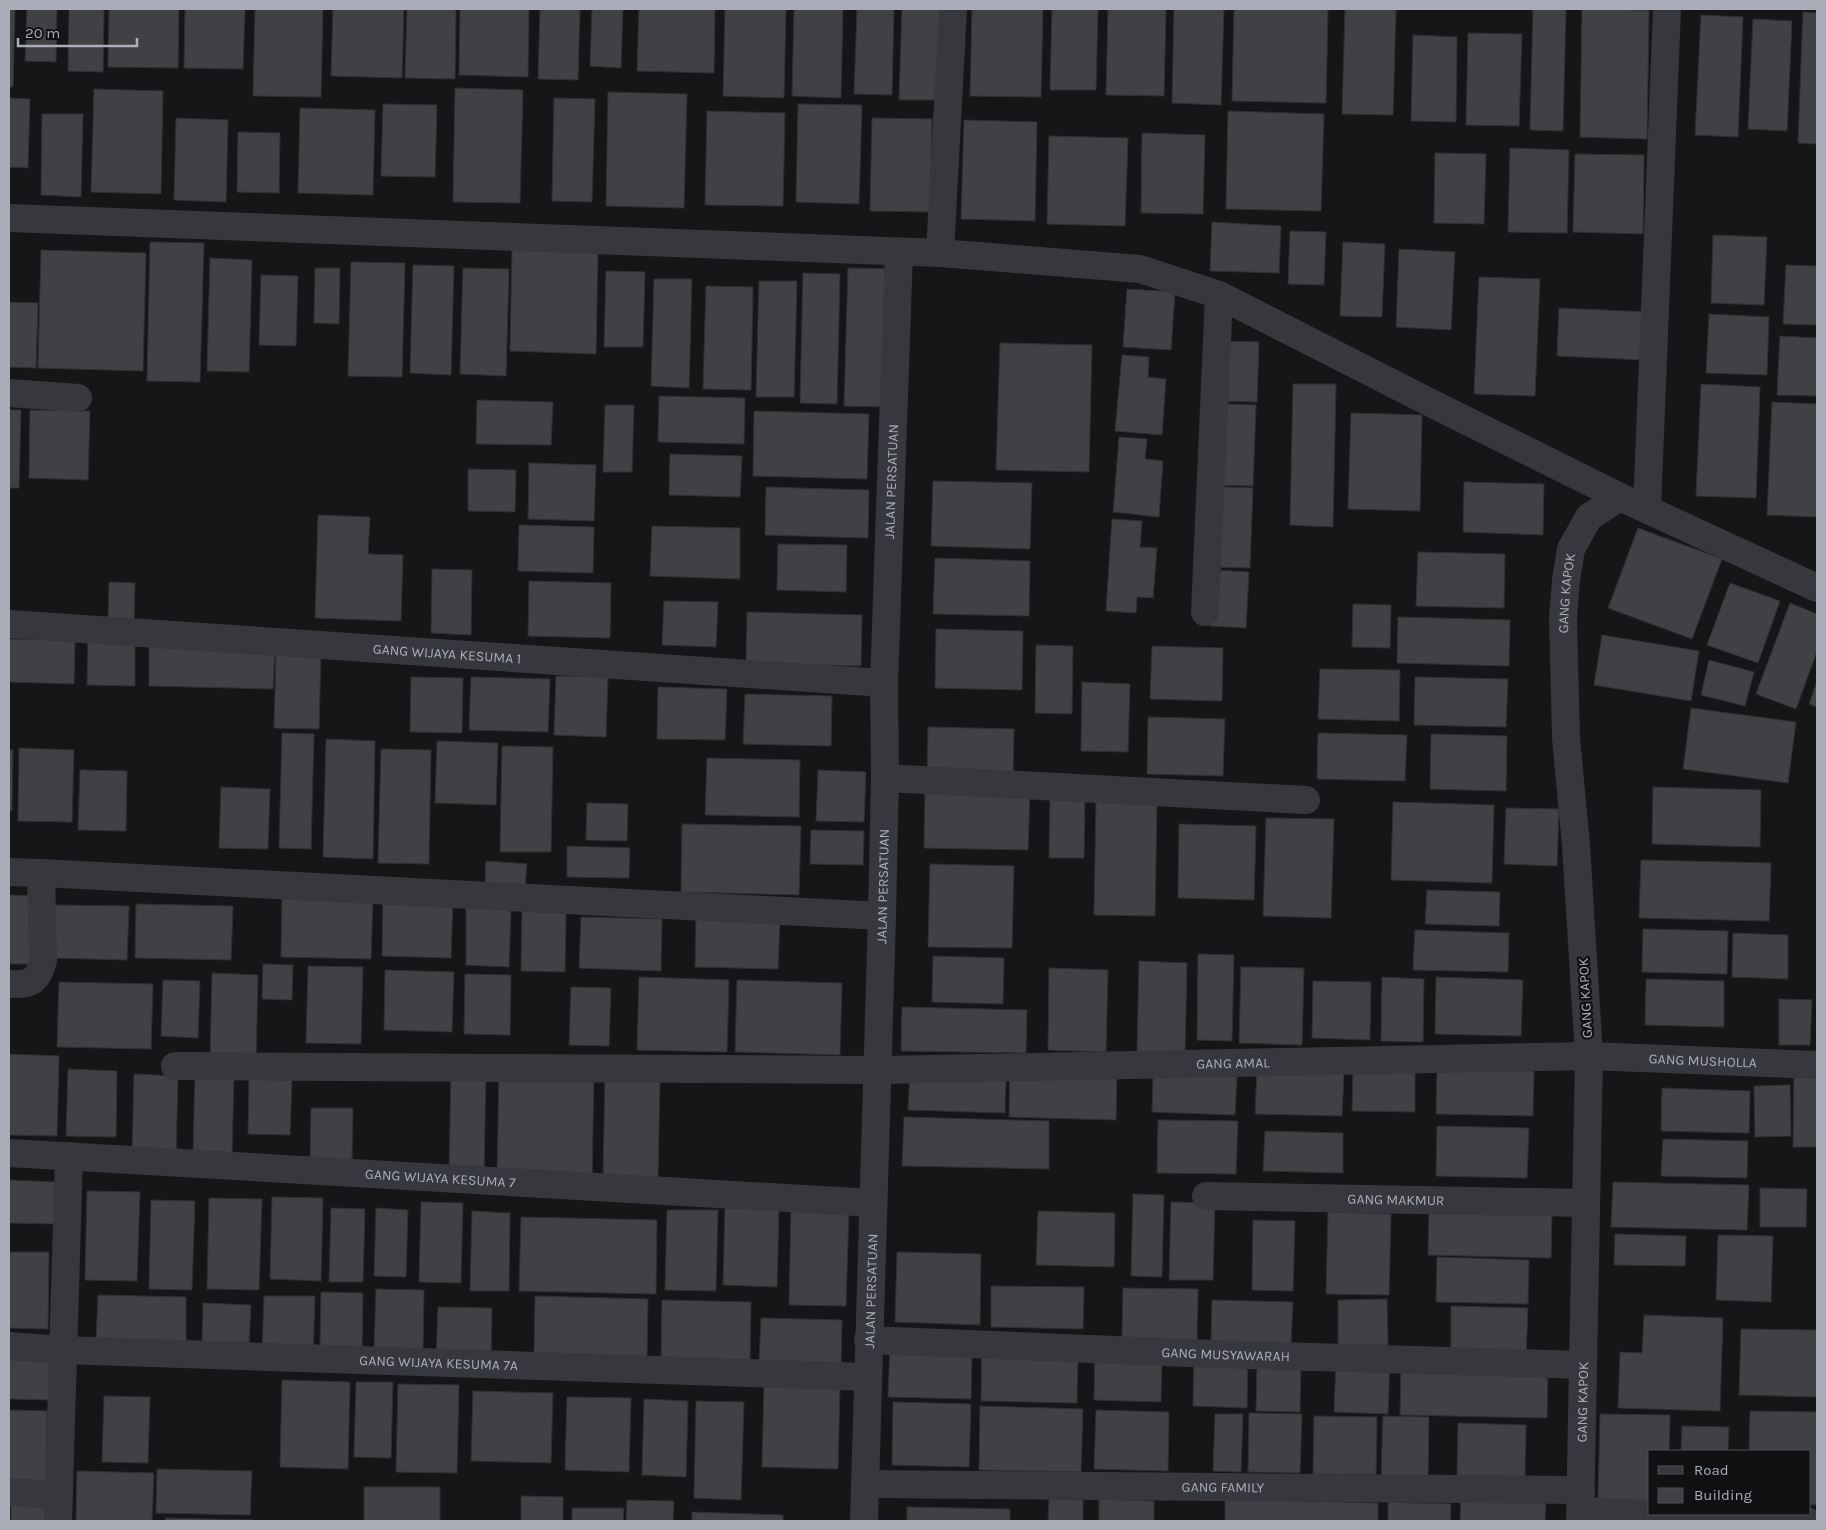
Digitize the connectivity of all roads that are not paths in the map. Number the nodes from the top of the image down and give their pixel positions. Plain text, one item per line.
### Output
1 (953, 9) edge
2 (1667, 9) edge
3 (9, 218) edge
4 (899, 252) junction
5 (940, 253) junction
6 (1219, 294) junction
7 (9, 393) edge
8 (78, 398) dead end
9 (1620, 497) junction
10 (1647, 509) junction
11 (1817, 588) edge
12 (1205, 612) dead end
13 (9, 624) edge
14 (884, 683) junction
15 (885, 778) junction
16 (1306, 800) dead end
17 (9, 872) edge
18 (42, 873) junction
19 (882, 916) junction
20 (9, 984) edge
21 (1588, 1056) junction
22 (1817, 1064) edge
23 (175, 1066) dead end
24 (877, 1070) junction
25 (9, 1153) edge
26 (69, 1156) junction
27 (1206, 1196) dead end
28 (872, 1203) junction
29 (1586, 1203) junction
30 (868, 1340) junction
31 (9, 1346) edge
32 (63, 1350) junction
33 (1583, 1365) junction
34 (868, 1377) junction
35 (865, 1484) junction
36 (9, 1492) edge
37 (58, 1508) edge
38 (1581, 1508) edge
39 (1648, 1512) edge
40 (1703, 1515) edge
41 (864, 1521) edge
42 (1807, 1521) edge

1 - 5 street
2 - 10 street
3 - 4 street
4 - 5 street
4 - 14 street, JALAN PERSATUAN
5 - 6 street
6 - 9 street
6 - 12 street
7 - 8 street
9 - 10 street
9 - 21 street, GANG KAPOK
10 - 11 street
13 - 14 street, GANG WIJAYA KESUMA 1
14 - 15 street, JALAN PERSATUAN
15 - 16 street
15 - 19 street, JALAN PERSATUAN
17 - 18 street
18 - 19 street
18 - 20 street
19 - 24 street, JALAN PERSATUAN
21 - 22 street, GANG MUSHOLLA
21 - 24 street, GANG AMAL
21 - 29 street, GANG KAPOK
23 - 24 street, GANG AMAL
24 - 28 street, JALAN PERSATUAN
25 - 26 street, GANG WIJAYA KESUMA 7
26 - 28 street, GANG WIJAYA KESUMA 7
26 - 32 street
27 - 29 street, GANG MAKMUR
28 - 30 street, JALAN PERSATUAN
29 - 33 street, GANG KAPOK
30 - 33 street, GANG MUSYAWARAH
30 - 34 street, JALAN PERSATUAN
31 - 32 street, GANG WIJAYA KESUMA 7A
32 - 34 street, GANG WIJAYA KESUMA 7A
32 - 37 street
33 - 38 street, GANG KAPOK
34 - 35 street, JALAN PERSATUAN
35 - 38 street, GANG FAMILY
35 - 41 street, JALAN PERSATUAN
36 - 37 street
38 - 39 street, GANG FAMILY
40 - 42 street, GANG FAMILY

